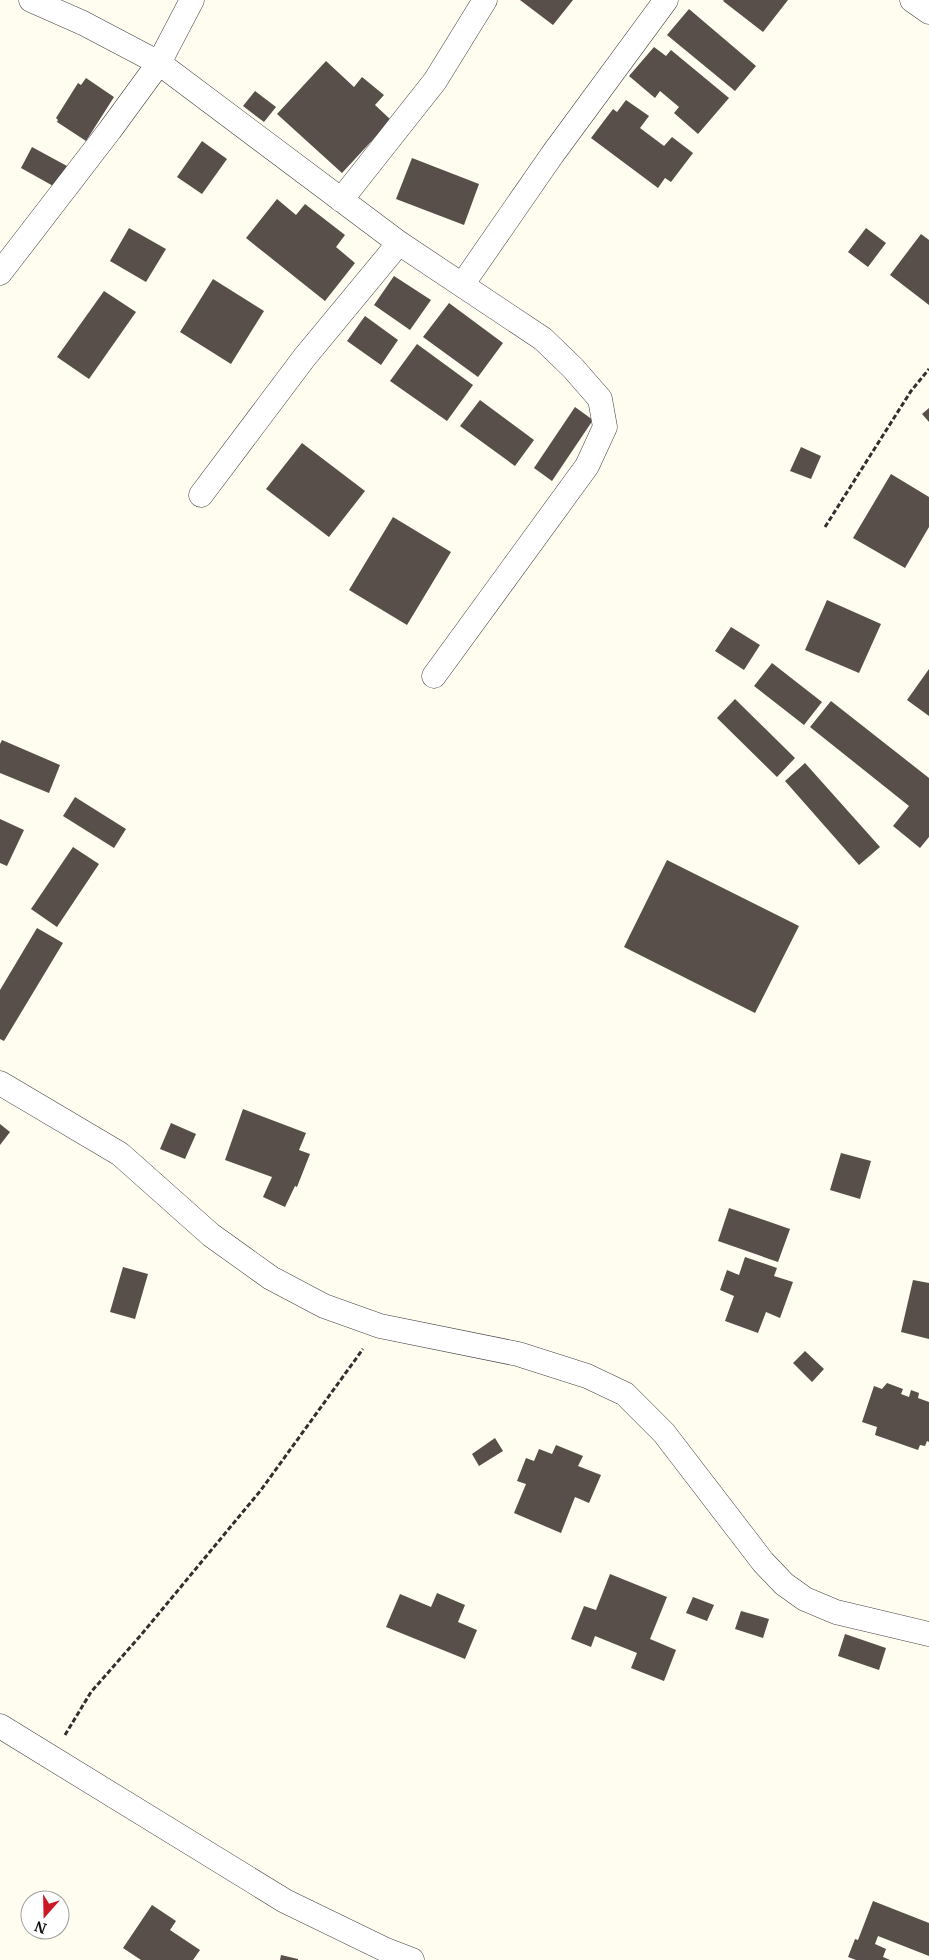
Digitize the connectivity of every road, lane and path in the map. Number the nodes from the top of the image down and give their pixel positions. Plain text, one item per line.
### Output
1 (31, 0) edge
2 (192, 0) edge
3 (485, 0) edge
4 (666, 0) edge
5 (912, 0) edge
6 (929, 12) edge
7 (159, 63) junction
8 (341, 200) junction
9 (399, 243) junction
10 (0, 273) edge
11 (462, 285) junction
12 (929, 369) edge
13 (202, 495) dead end
14 (825, 527) dead end
15 (434, 676) dead end
16 (0, 1083) edge
17 (380, 1326) junction
18 (929, 1634) edge
19 (0, 1726) edge
20 (52, 1757) junction
21 (412, 1960) edge

1 - 7 street
2 - 7 street
3 - 8 street
4 - 11 street
5 - 6 street
7 - 8 street
7 - 10 street
8 - 9 street
9 - 11 street
9 - 13 street
11 - 15 street
12 - 14 path
16 - 17 street
17 - 18 street
17 - 20 path
19 - 20 street
20 - 21 street

